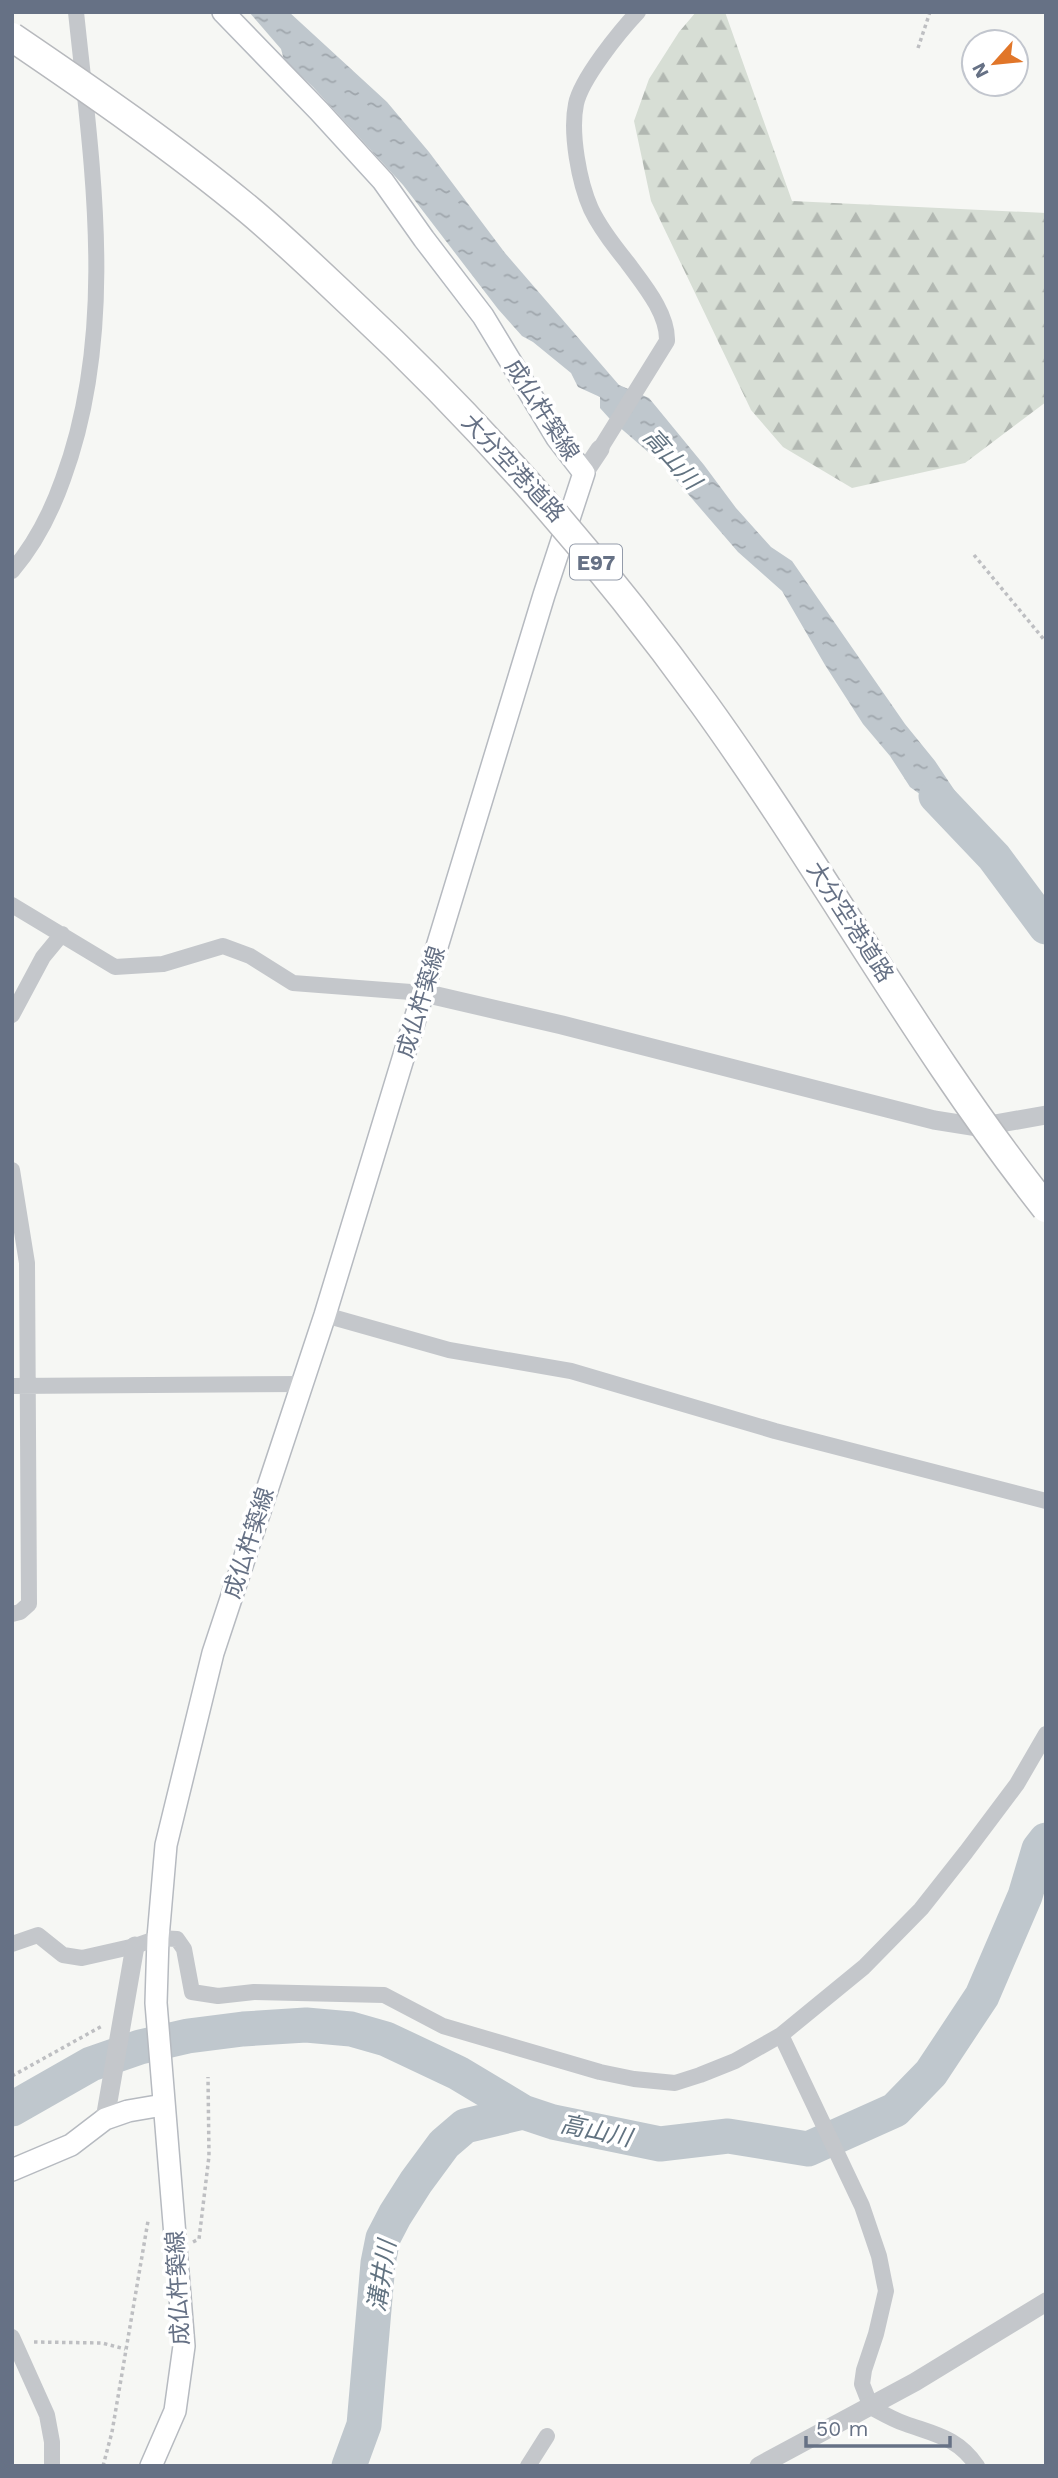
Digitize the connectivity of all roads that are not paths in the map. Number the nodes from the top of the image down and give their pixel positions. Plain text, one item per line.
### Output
1 (76, 12) edge
2 (223, 12) edge
3 (638, 12) edge
4 (12, 37) edge
5 (600, 449) joint
6 (584, 473) junction
7 (12, 571) edge
8 (12, 905) edge
9 (62, 934) junction
10 (424, 993) junction
11 (12, 1015) edge
12 (1044, 1116) edge
13 (12, 1170) edge
14 (1046, 1208) edge
15 (325, 1315) junction
16 (302, 1384) junction
17 (20, 1386) edge
18 (1046, 1501) edge
19 (12, 1614) edge
20 (1046, 1734) edge
21 (158, 1938) junction
22 (12, 1944) edge
23 (135, 1946) junction
24 (781, 2035) junction
25 (163, 2105) junction
26 (105, 2119) junction
27 (12, 2170) edge
28 (1046, 2302) edge
29 (15, 2342) edge
30 (871, 2407) junction
31 (547, 2436) dead end
32 (52, 2466) edge
33 (151, 2466) edge
34 (528, 2466) edge
35 (759, 2466) edge
36 (977, 2466) edge

1 - 7 street
2 - 6 main road, 成仏杵築線
3 - 5 street
4 - 14 highway, 大分空港道路 / E97, bridge
5 - 6 street
6 - 10 main road, 成仏杵築線
8 - 9 street
9 - 10 street
9 - 11 street
10 - 12 street
10 - 15 main road, 成仏杵築線
13 - 17 street
15 - 16 main road, 成仏杵築線
15 - 18 street
16 - 17 street
16 - 21 main road, 成仏杵築線
17 - 19 street
20 - 24 street
21 - 23 street
21 - 24 street
21 - 25 main road, 成仏杵築線
22 - 23 street
23 - 26 street
24 - 30 street
25 - 26 main road
25 - 33 main road, 成仏杵築線
26 - 27 main road
28 - 30 street
29 - 32 street
30 - 35 street
30 - 36 street
31 - 34 street

